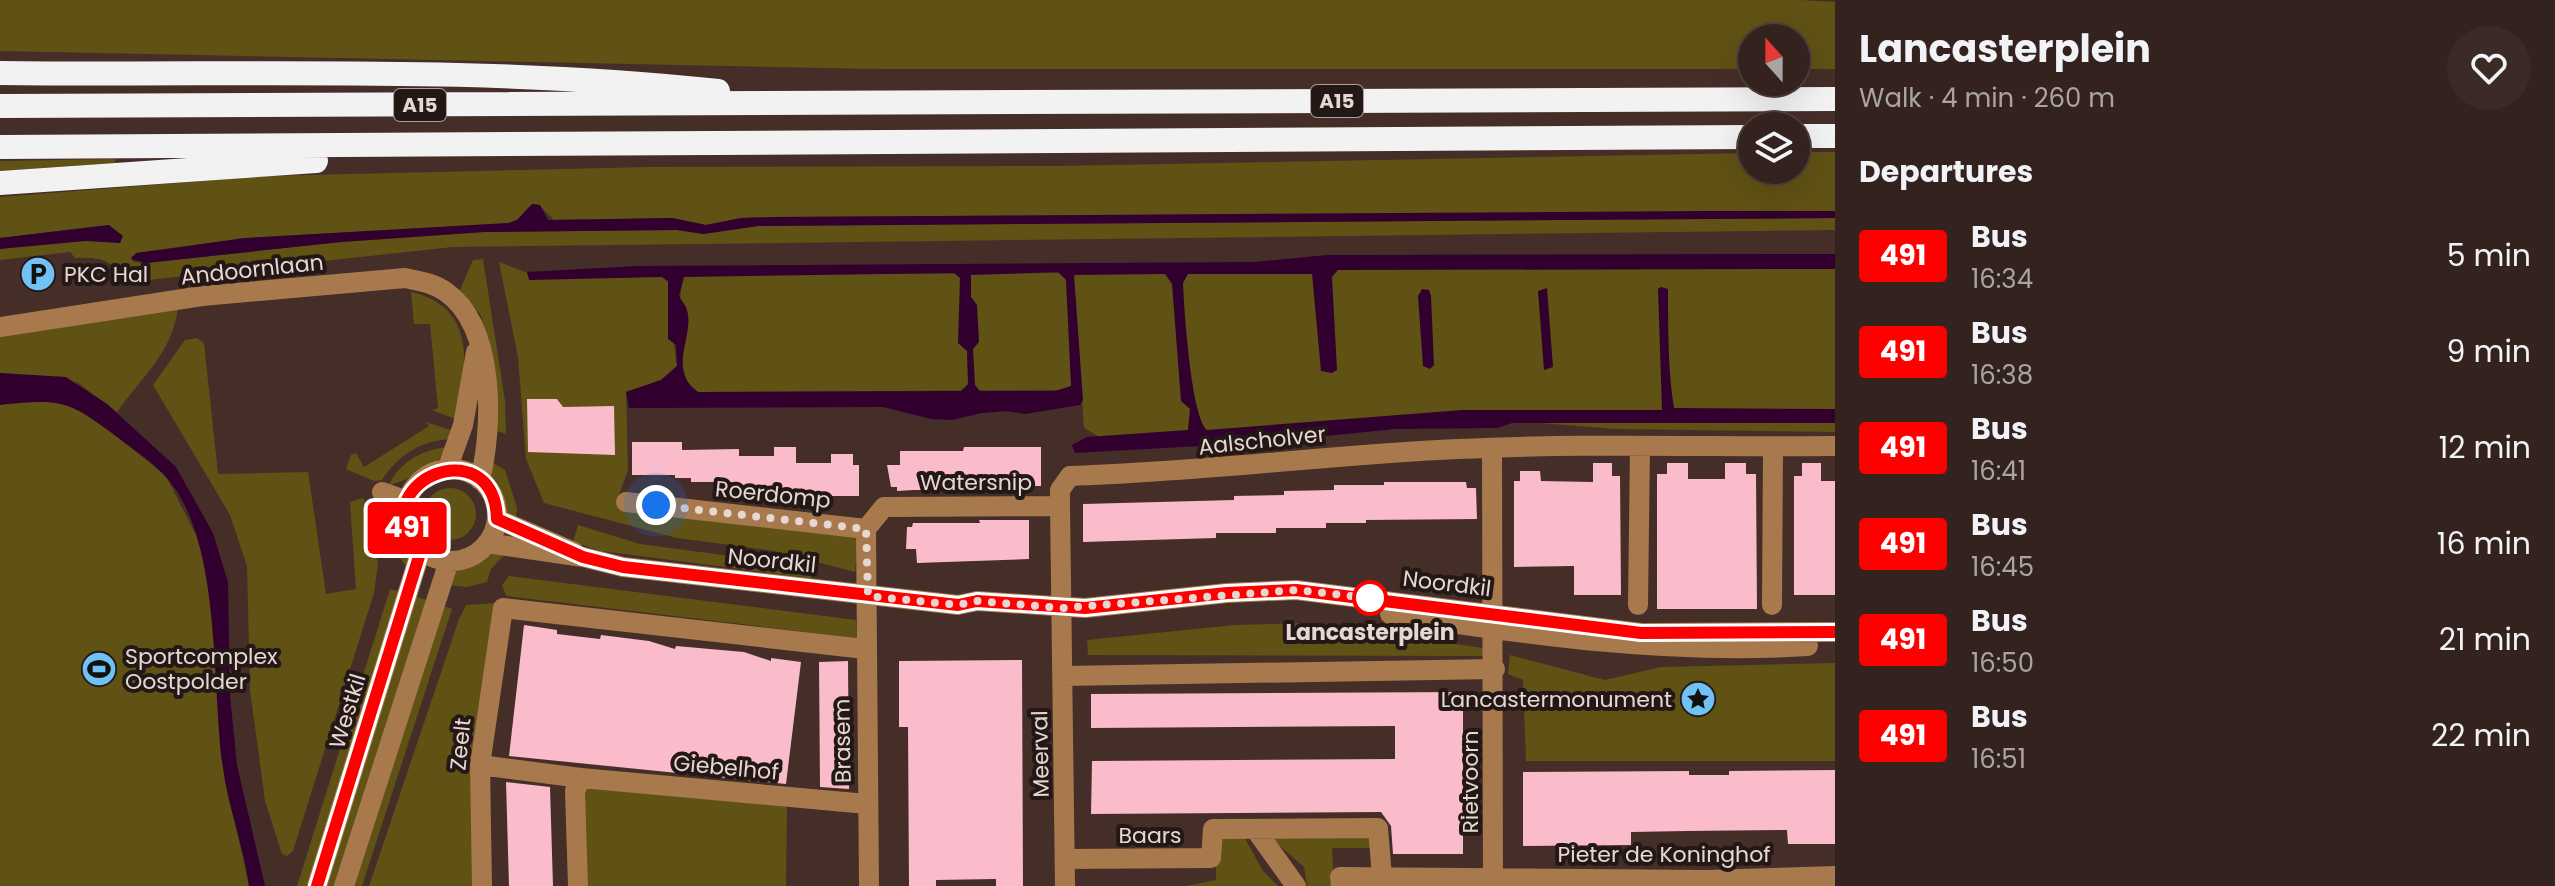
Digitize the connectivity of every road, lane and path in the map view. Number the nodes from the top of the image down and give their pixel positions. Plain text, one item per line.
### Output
1 (0, 73) edge
2 (1835, 99) edge
3 (839, 104) junction
4 (0, 106) edge
5 (1810, 136) edge
6 (1835, 136) edge
7 (1738, 137) edge
8 (521, 145) junction
9 (0, 147) edge
10 (0, 183) edge
11 (0, 327) edge
12 (477, 344) junction
13 (1835, 446) edge
14 (1640, 447) junction
15 (1773, 447) junction
16 (1492, 448) junction
17 (447, 470) junction
18 (480, 480) junction
19 (382, 492) dead end
20 (407, 501) junction
21 (626, 502) dead end
22 (1060, 506) junction
23 (497, 519) junction
24 (866, 529) junction
25 (487, 543) junction
26 (421, 550) junction
27 (583, 557) junction
28 (449, 561) junction
29 (868, 596) junction
30 (1638, 605) dead end
31 (1772, 605) dead end
32 (1062, 615) junction
33 (1495, 621) junction
34 (1835, 632) edge
35 (1835, 643) edge
36 (865, 649) junction
37 (1495, 669) junction
38 (1063, 676) junction
39 (480, 765) junction
40 (581, 778) junction
41 (867, 804) junction
42 (1255, 829) junction
43 (1065, 859) junction
44 (1835, 876) edge
45 (1382, 877) junction
46 (1340, 881) edge
47 (1493, 881) edge
48 (317, 886) edge
49 (344, 886) edge
50 (482, 886) edge
51 (578, 886) edge
52 (869, 886) edge
53 (1065, 886) edge
54 (1296, 886) edge

1 - 3 highway, A15
2 - 3 highway, A15
3 - 4 highway, A15
5 - 6 highway
7 - 8 highway, A15
8 - 9 highway, A15
8 - 10 highway, A15
11 - 12 street, Andoornlaan
12 - 17 street
12 - 18 street, Andoornlaan
13 - 15 street, Aalscholver
14 - 15 street, Aalscholver
14 - 16 street, Aalscholver
14 - 30 street
15 - 31 street
16 - 22 street, Aalscholver
16 - 33 street
17 - 18 street
17 - 20 street
18 - 23 street
19 - 20 street
20 - 26 street
21 - 24 street, Roerdomp
22 - 24 street, Watersnip
22 - 32 street, Watersnip
23 - 25 street
23 - 27 street, Noordkil
24 - 29 street
25 - 27 street, Noordkil
25 - 28 street
26 - 28 street
26 - 48 street, Westkil
27 - 29 street, Noordkil
28 - 49 street
29 - 32 street, Noordkil
29 - 36 street, Brasem
32 - 33 street, Noordkil
32 - 38 street, Meerval
33 - 34 street, Noordkil
33 - 35 street, Noordkil
33 - 37 street, Rietvoorn
36 - 39 street, Zeelt
36 - 41 street, Brasem
37 - 38 street
37 - 47 street, Rietvoorn
38 - 43 street, Meerval
39 - 40 street, Giebelhof
39 - 50 street, Zeelt
40 - 41 street, Giebelhof
40 - 51 street
41 - 52 street, Brasem
42 - 43 street, Baars
42 - 45 street, Baars
42 - 54 street
43 - 53 street, Meerval
44 - 47 street, Pieter de Koninghof
45 - 46 street
45 - 47 street

